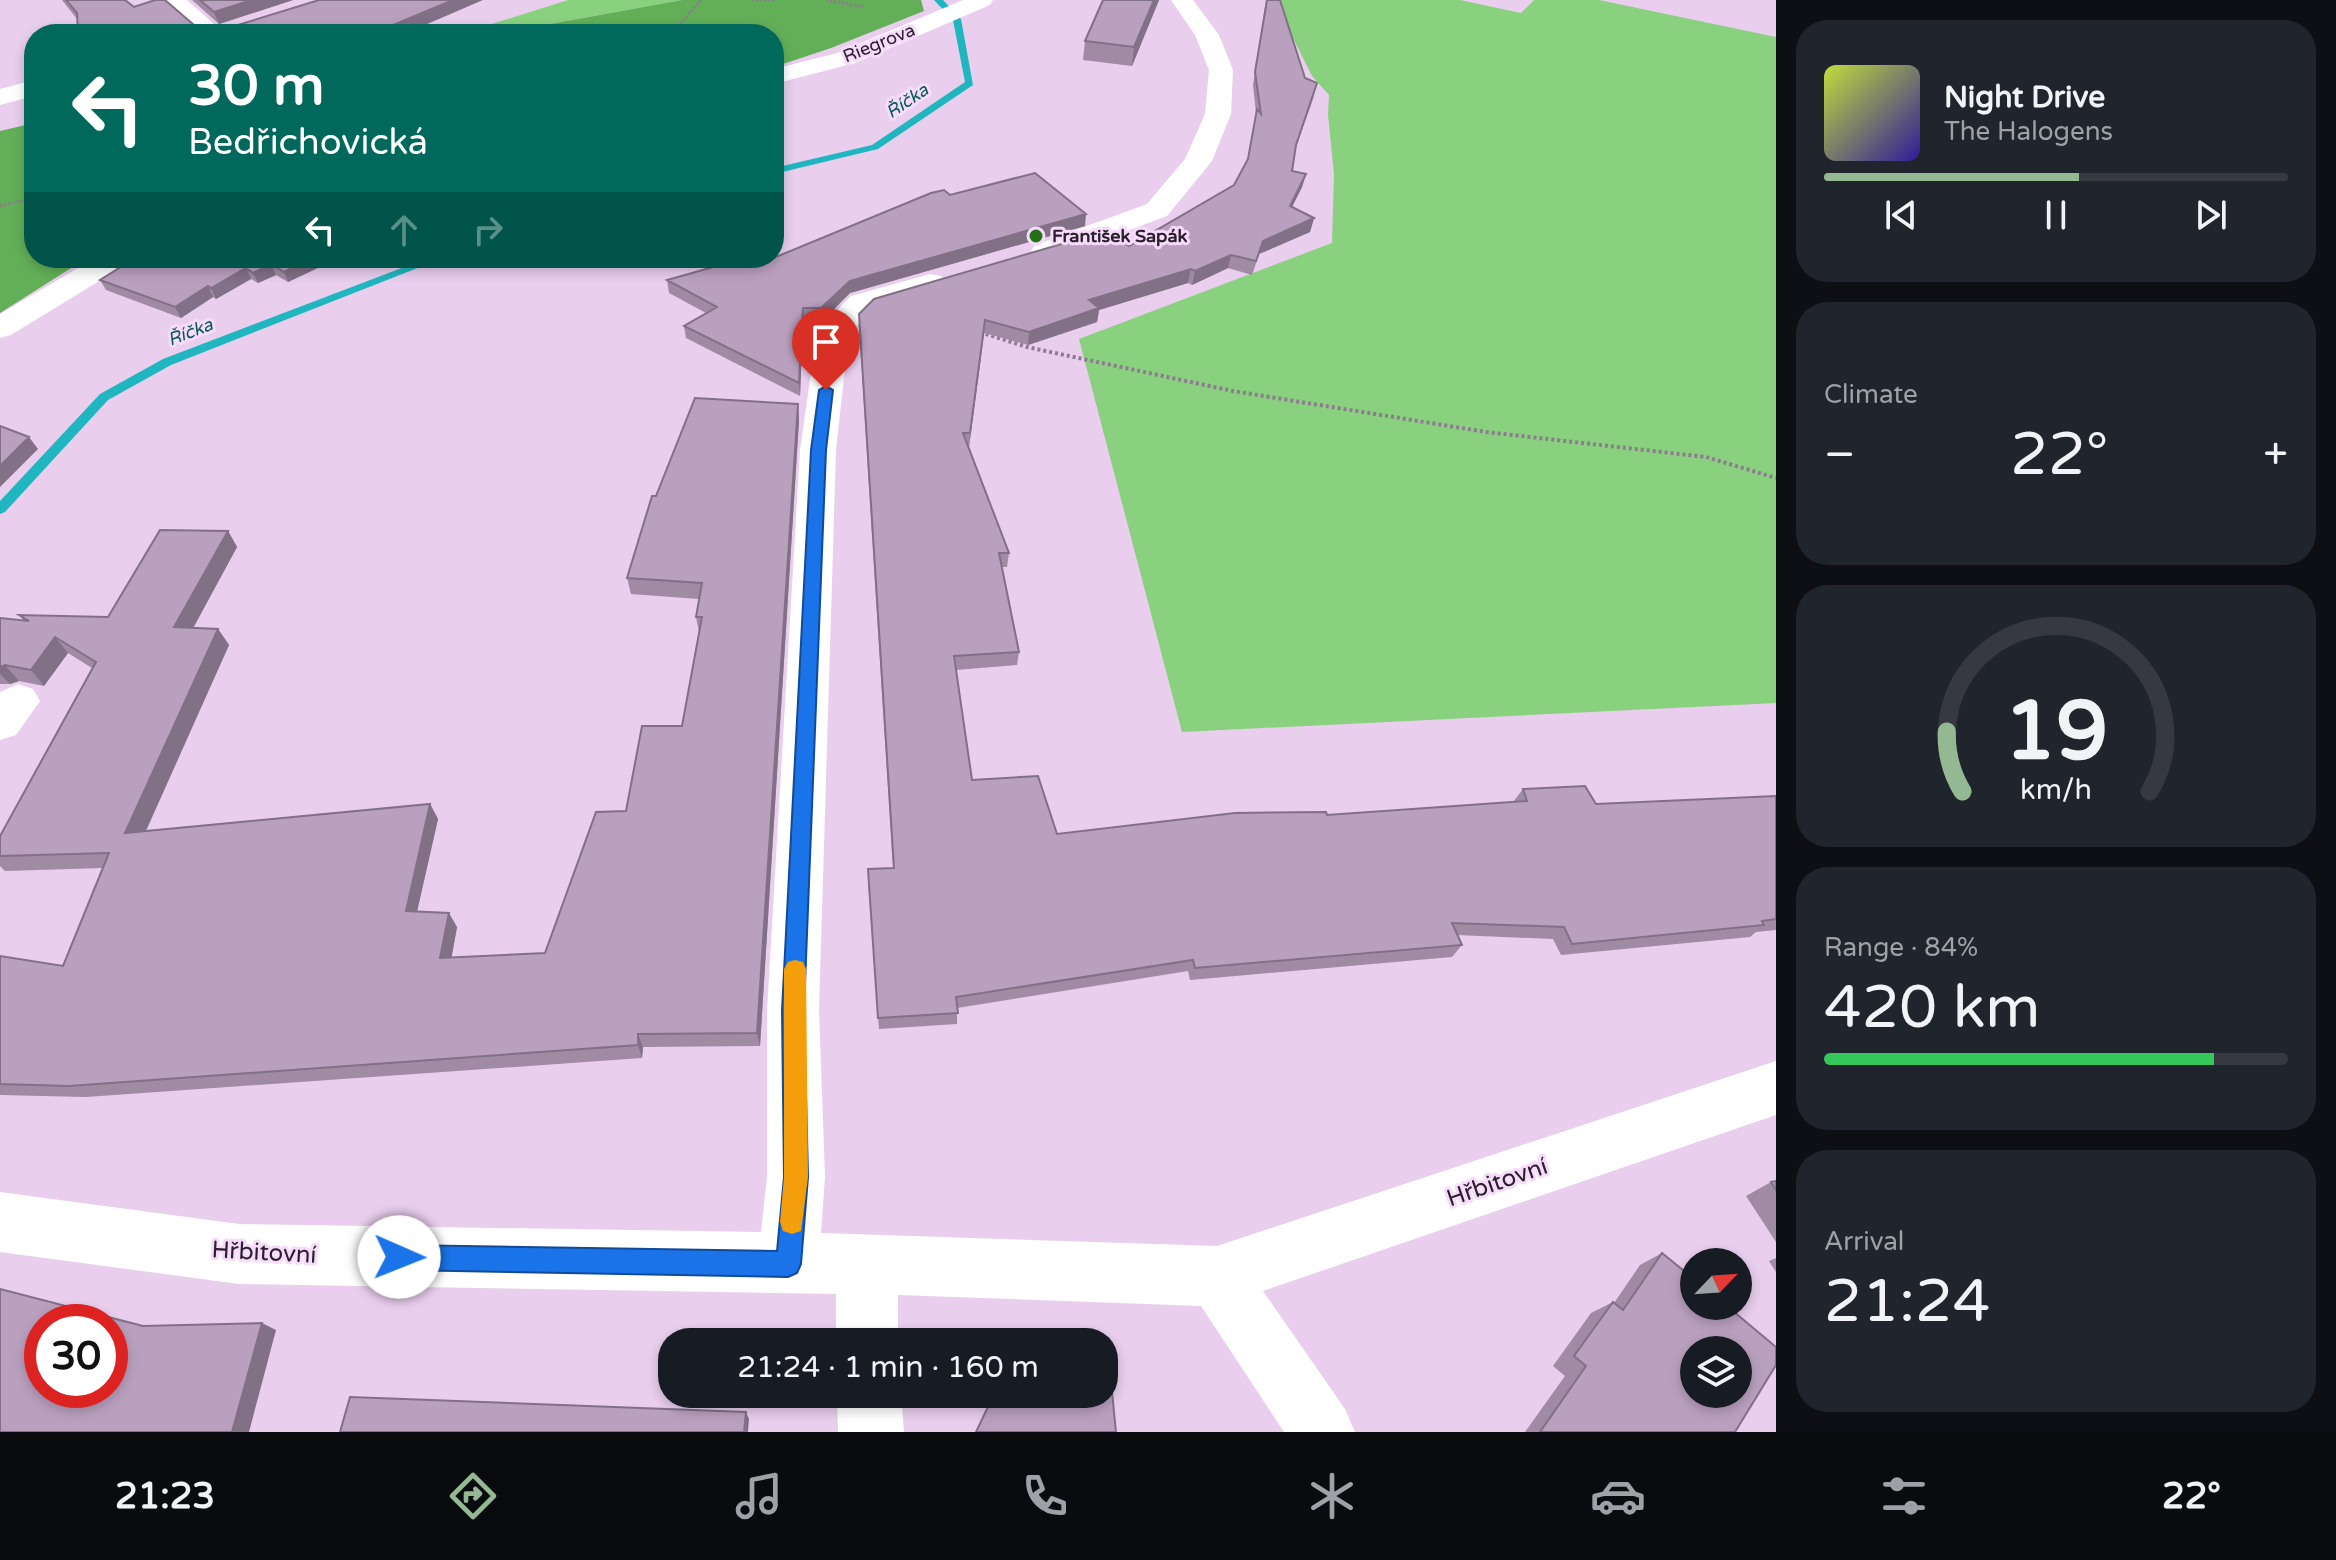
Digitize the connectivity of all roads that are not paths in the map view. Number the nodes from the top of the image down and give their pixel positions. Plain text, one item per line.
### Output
1 (173, 0) edge
2 (1182, 0) edge
3 (977, 2) edge
4 (209, 24) edge
5 (784, 74) edge
6 (24, 91) edge
7 (0, 97) edge
8 (1005, 263) edge
9 (99, 268) edge
10 (964, 274) edge
11 (0, 328) edge
12 (1776, 1088) edge
13 (0, 1222) edge
14 (788, 1264) junction
15 (867, 1264) junction
16 (1217, 1276) junction
17 (867, 1328) edge
18 (870, 1408) edge
19 (871, 1432) edge
20 (1322, 1432) edge

1 - 4 street
2 - 8 street
3 - 5 street, Riegrova
6 - 7 street
9 - 11 street
10 - 14 street
12 - 16 street, Hřbitovní
13 - 14 street, Hřbitovní
14 - 15 street, Hřbitovní
15 - 16 street, Hřbitovní
15 - 17 street
16 - 20 street
18 - 19 street

